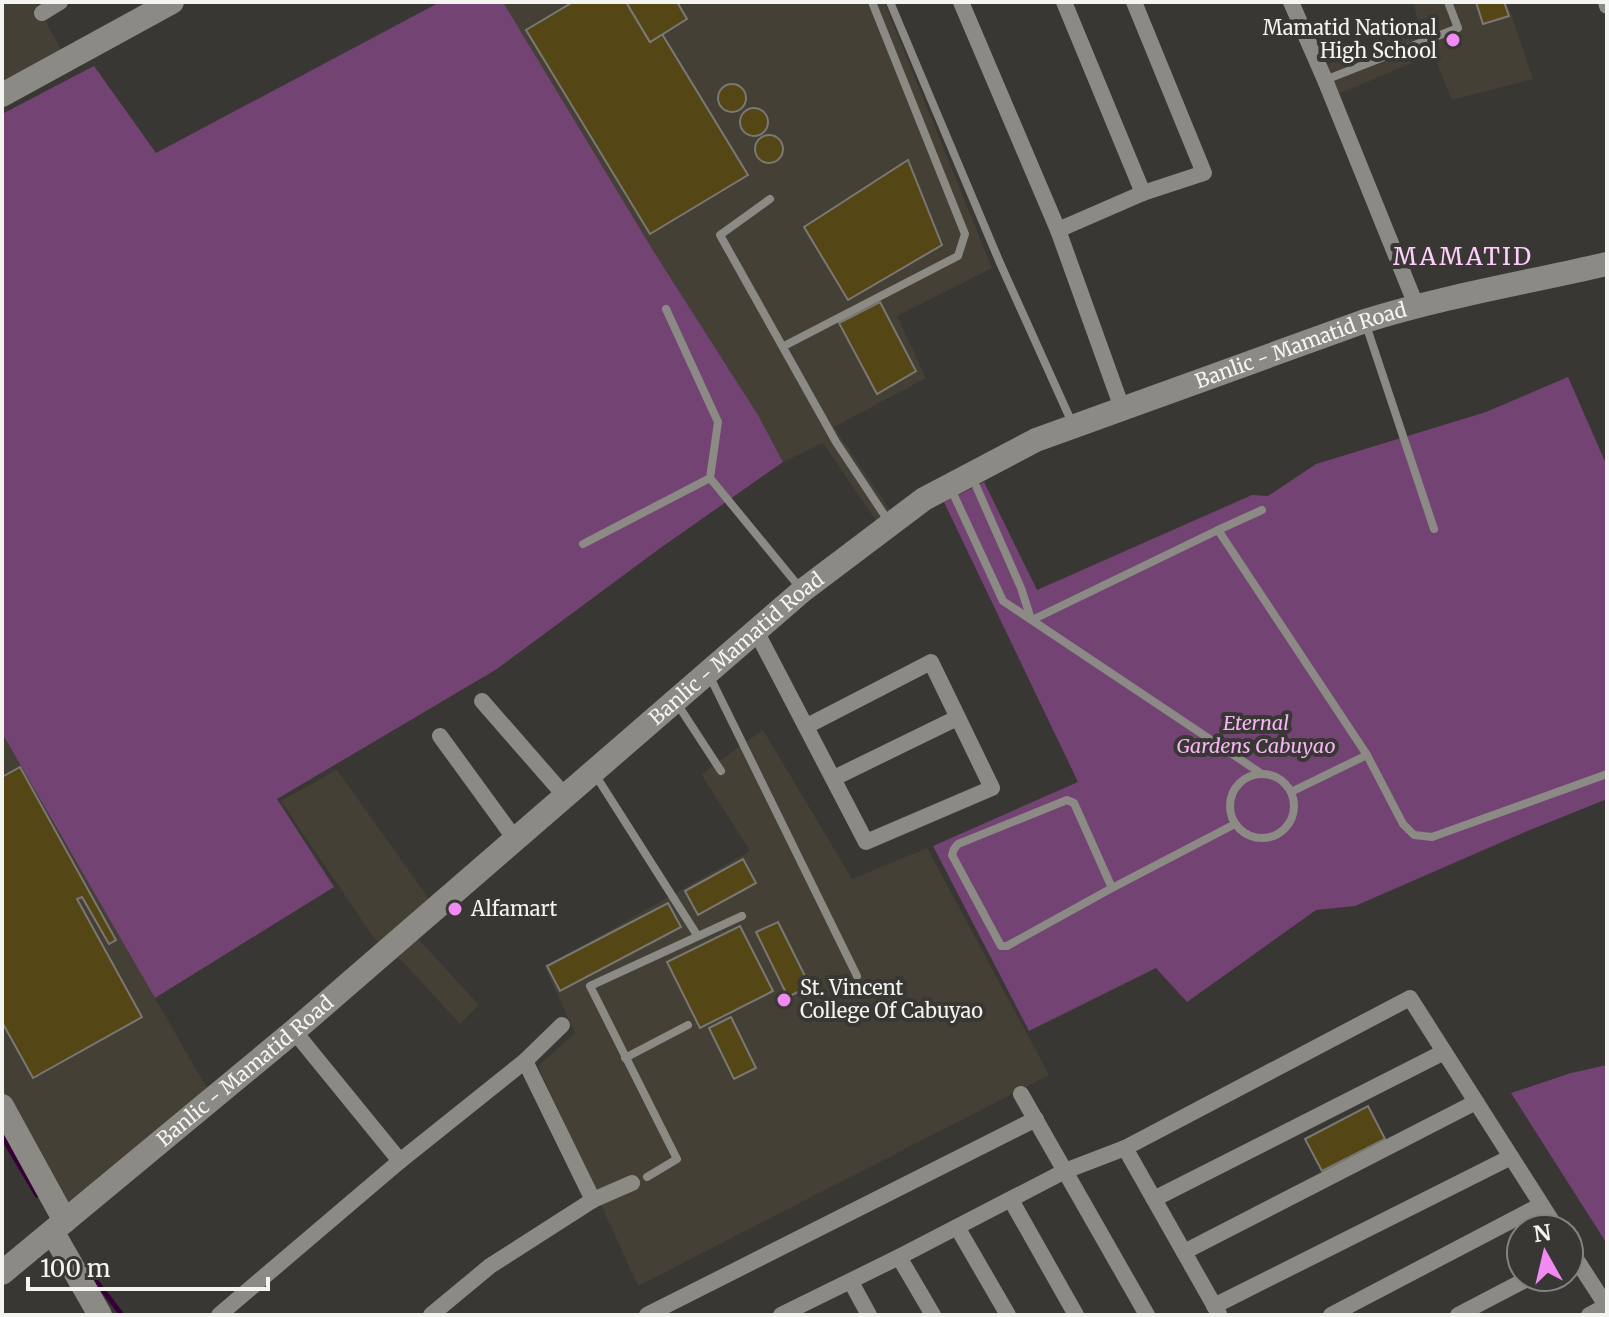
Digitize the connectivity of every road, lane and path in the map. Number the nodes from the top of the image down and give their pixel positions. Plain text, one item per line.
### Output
1 (60, 2) edge
2 (872, 2) edge
3 (890, 2) edge
4 (961, 2) edge
5 (1064, 2) edge
6 (1134, 2) edge
7 (1291, 2) edge
8 (1448, 2) edge
9 (158, 5) edge
10 (42, 13) dead end
11 (1325, 80) junction
12 (2, 95) edge
13 (1143, 193) junction
14 (770, 199) dead end
15 (1058, 230) junction
16 (1607, 264) edge
17 (1416, 305) junction
18 (666, 309) dead end
19 (1365, 321) junction
20 (784, 346) junction
21 (1122, 408) junction
22 (1074, 426) junction
23 (971, 475) junction
24 (710, 478) junction
25 (950, 487) junction
26 (1262, 510) dead end
27 (891, 524) junction
28 (1434, 529) dead end
29 (1218, 530) junction
30 (583, 544) dead end
31 (802, 591) junction
32 (1032, 620) junction
33 (756, 631) junction
34 (708, 673) junction
35 (482, 701) dead end
36 (675, 701) junction
37 (957, 718) junction
38 (807, 726) junction
39 (440, 736) dead end
40 (1367, 755) junction
41 (721, 771) dead end
42 (593, 772) junction
43 (1262, 774) junction
44 (1607, 774) edge
45 (834, 778) junction
46 (1291, 792) junction
47 (565, 796) junction
48 (1235, 824) junction
49 (515, 839) junction
50 (1112, 888) junction
51 (742, 916) dead end
52 (697, 935) junction
53 (857, 976) dead end
54 (562, 1025) dead end
55 (688, 1025) dead end
56 (294, 1031) junction
57 (1444, 1052) junction
58 (625, 1058) junction
59 (525, 1061) junction
60 (1021, 1094) dead end
61 (1476, 1102) junction
62 (2, 1106) edge
63 (1036, 1119) junction
64 (1125, 1148) junction
65 (1511, 1157) junction
66 (400, 1161) junction
67 (1065, 1171) junction
68 (639, 1180) joint
69 (1154, 1199) junction
70 (593, 1200) junction
71 (1011, 1200) junction
72 (1541, 1205) junction
73 (1546, 1213) edge
74 (59, 1227) junction
75 (957, 1227) junction
76 (1184, 1252) junction
77 (899, 1257) junction
78 (2, 1273) edge
79 (1585, 1274) edge
80 (851, 1282) junction
81 (1505, 1291) edge
82 (1607, 1306) edge
83 (1217, 1310) edge
84 (792, 1313) edge
85 (100, 1315) edge
86 (219, 1315) edge
87 (431, 1315) edge
88 (647, 1315) edge
89 (869, 1315) edge
90 (933, 1315) edge
91 (1008, 1315) edge
92 (1076, 1315) edge
93 (1147, 1315) edge
94 (1331, 1315) edge
95 (1458, 1315) edge
96 (1589, 1315) edge

1 - 10 street
2 - 20 lane
3 - 22 lane
4 - 15 street
5 - 13 street
6 - 13 street
7 - 11 street
8 - 11 lane
9 - 12 main road
11 - 17 street
13 - 15 street
14 - 20 lane
15 - 21 street
16 - 17 main road, Banlic - Mamatid Road
17 - 19 main road, Banlic - Mamatid Road
18 - 24 lane
19 - 21 main road, Banlic - Mamatid Road
19 - 28 lane
20 - 27 lane
21 - 22 main road, Banlic - Mamatid Road
22 - 23 main road, Banlic - Mamatid Road
23 - 25 main road, Banlic - Mamatid Road
23 - 32 lane
24 - 30 lane
24 - 31 lane
25 - 27 main road, Banlic - Mamatid Road
25 - 32 lane
26 - 29 lane
27 - 31 main road, Banlic - Mamatid Road
29 - 32 lane
29 - 40 lane
31 - 33 main road, Banlic - Mamatid Road
32 - 43 lane
33 - 34 main road, Banlic - Mamatid Road
33 - 38 street
34 - 36 main road, Banlic - Mamatid Road
34 - 53 lane
35 - 47 street
36 - 41 lane
36 - 42 main road, Banlic - Mamatid Road
37 - 38 street
37 - 45 street
37 - 45 street
38 - 45 street
39 - 49 street
40 - 44 lane
40 - 46 lane
42 - 47 main road, Banlic - Mamatid Road
42 - 52 lane
43 - 46 lane
43 - 48 lane
46 - 48 lane
47 - 49 main road, Banlic - Mamatid Road
48 - 50 lane
49 - 56 main road, Banlic - Mamatid Road
50 - 50 lane
51 - 52 lane
52 - 58 lane
54 - 59 street
55 - 58 lane
56 - 66 street
56 - 74 main road, Banlic - Mamatid Road
57 - 61 street
57 - 64 street
57 - 69 street
58 - 68 lane
59 - 66 street
59 - 70 street
60 - 63 street
61 - 65 street
61 - 76 street
62 - 74 main road
63 - 67 street
63 - 88 street
64 - 67 street
64 - 69 street
65 - 72 street
65 - 83 street
66 - 86 street
67 - 71 street
67 - 93 street
68 - 70 street
69 - 76 street
70 - 87 street
71 - 75 street
71 - 92 street
72 - 73 street
72 - 94 street
74 - 78 main road, Banlic - Mamatid Road
74 - 85 main road
75 - 77 street
75 - 91 street
76 - 83 street
77 - 80 street
77 - 90 street
79 - 82 street
80 - 84 street
80 - 89 street
81 - 95 street
82 - 96 street

